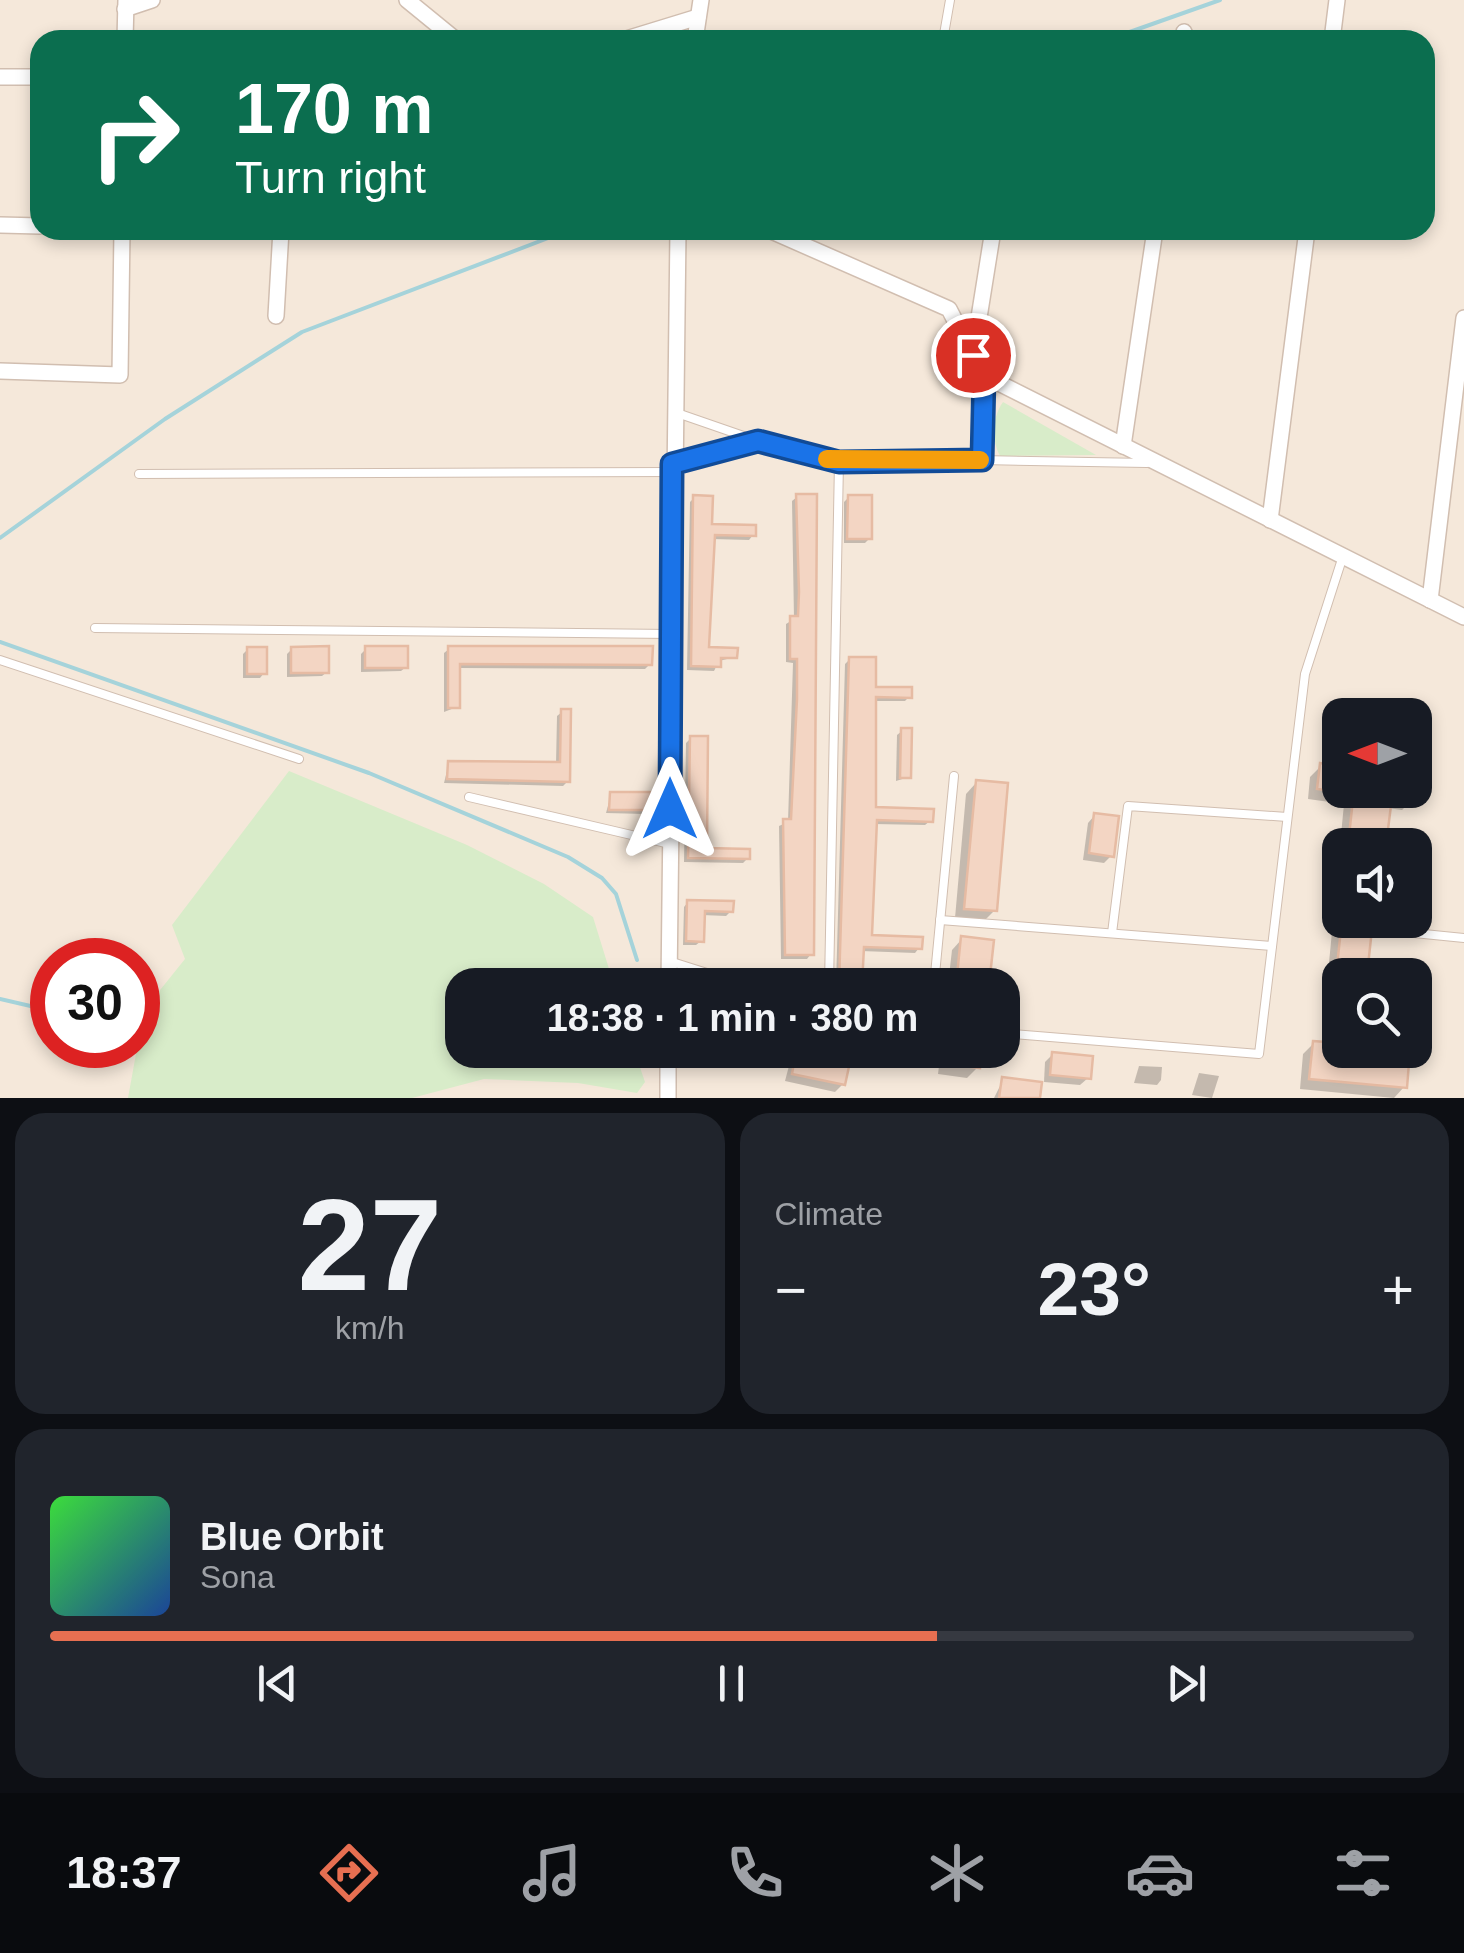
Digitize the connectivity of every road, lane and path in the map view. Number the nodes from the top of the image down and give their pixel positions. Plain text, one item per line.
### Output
1 (152, 0) edge
2 (407, 0) edge
3 (701, 0) edge
4 (950, 0) edge
5 (1337, 0) edge
6 (126, 5) edge
7 (698, 17) junction
8 (125, 30) edge
9 (444, 30) edge
10 (655, 30) edge
11 (696, 30) edge
12 (945, 30) edge
13 (1333, 30) edge
14 (0, 77) edge
15 (30, 77) edge
16 (0, 225) edge
17 (30, 226) edge
18 (122, 240) edge
19 (280, 240) edge
20 (678, 240) edge
21 (792, 240) edge
22 (991, 240) edge
23 (1154, 240) edge
24 (1307, 240) edge
25 (276, 316) dead end
26 (1464, 318) edge
27 (973, 355) junction
28 (0, 371) edge
29 (984, 376) junction
30 (673, 412) junction
31 (758, 441) junction
32 (1124, 446) junction
33 (982, 460) junction
34 (839, 462) junction
35 (1156, 463) junction
36 (672, 468) junction
37 (139, 474) dead end
38 (1270, 520) junction
39 (1343, 556) junction
40 (1430, 600) junction
41 (1464, 616) edge
42 (95, 628) dead end
43 (671, 634) junction
44 (0, 660) edge
45 (298, 759) dead end
46 (954, 776) dead end
47 (469, 797) dead end
48 (1288, 817) junction
49 (670, 844) junction
50 (940, 920) junction
51 (1112, 933) junction
52 (1432, 934) edge
53 (1464, 938) edge
54 (1272, 946) junction
55 (669, 961) junction
56 (669, 968) edge
57 (691, 968) edge
58 (829, 968) edge
59 (936, 968) edge
60 (1020, 1034) edge
61 (668, 1068) edge
62 (668, 1098) edge

1 - 6 street
2 - 9 street
3 - 7 street
4 - 12 lane
5 - 13 street
6 - 8 street
7 - 10 street
7 - 11 street
14 - 15 street
16 - 17 street
18 - 28 street
19 - 25 street
20 - 30 street
21 - 27 street
22 - 27 street
23 - 32 street
24 - 38 street
26 - 40 street
27 - 29 street
29 - 32 street
29 - 33 lane
30 - 31 lane
30 - 36 street
31 - 34 lane
31 - 36 lane
32 - 35 street
33 - 34 lane
33 - 35 lane
34 - 58 lane
35 - 38 street
36 - 37 lane
36 - 43 street
38 - 39 street
39 - 40 street
39 - 48 lane
40 - 41 street
42 - 43 lane
43 - 49 street
44 - 45 lane
46 - 50 lane
47 - 49 lane
48 - 51 lane
48 - 54 lane
49 - 55 street
50 - 51 lane
50 - 59 lane
51 - 54 lane
52 - 53 lane
54 - 60 lane
55 - 56 street
55 - 57 lane
61 - 62 street

